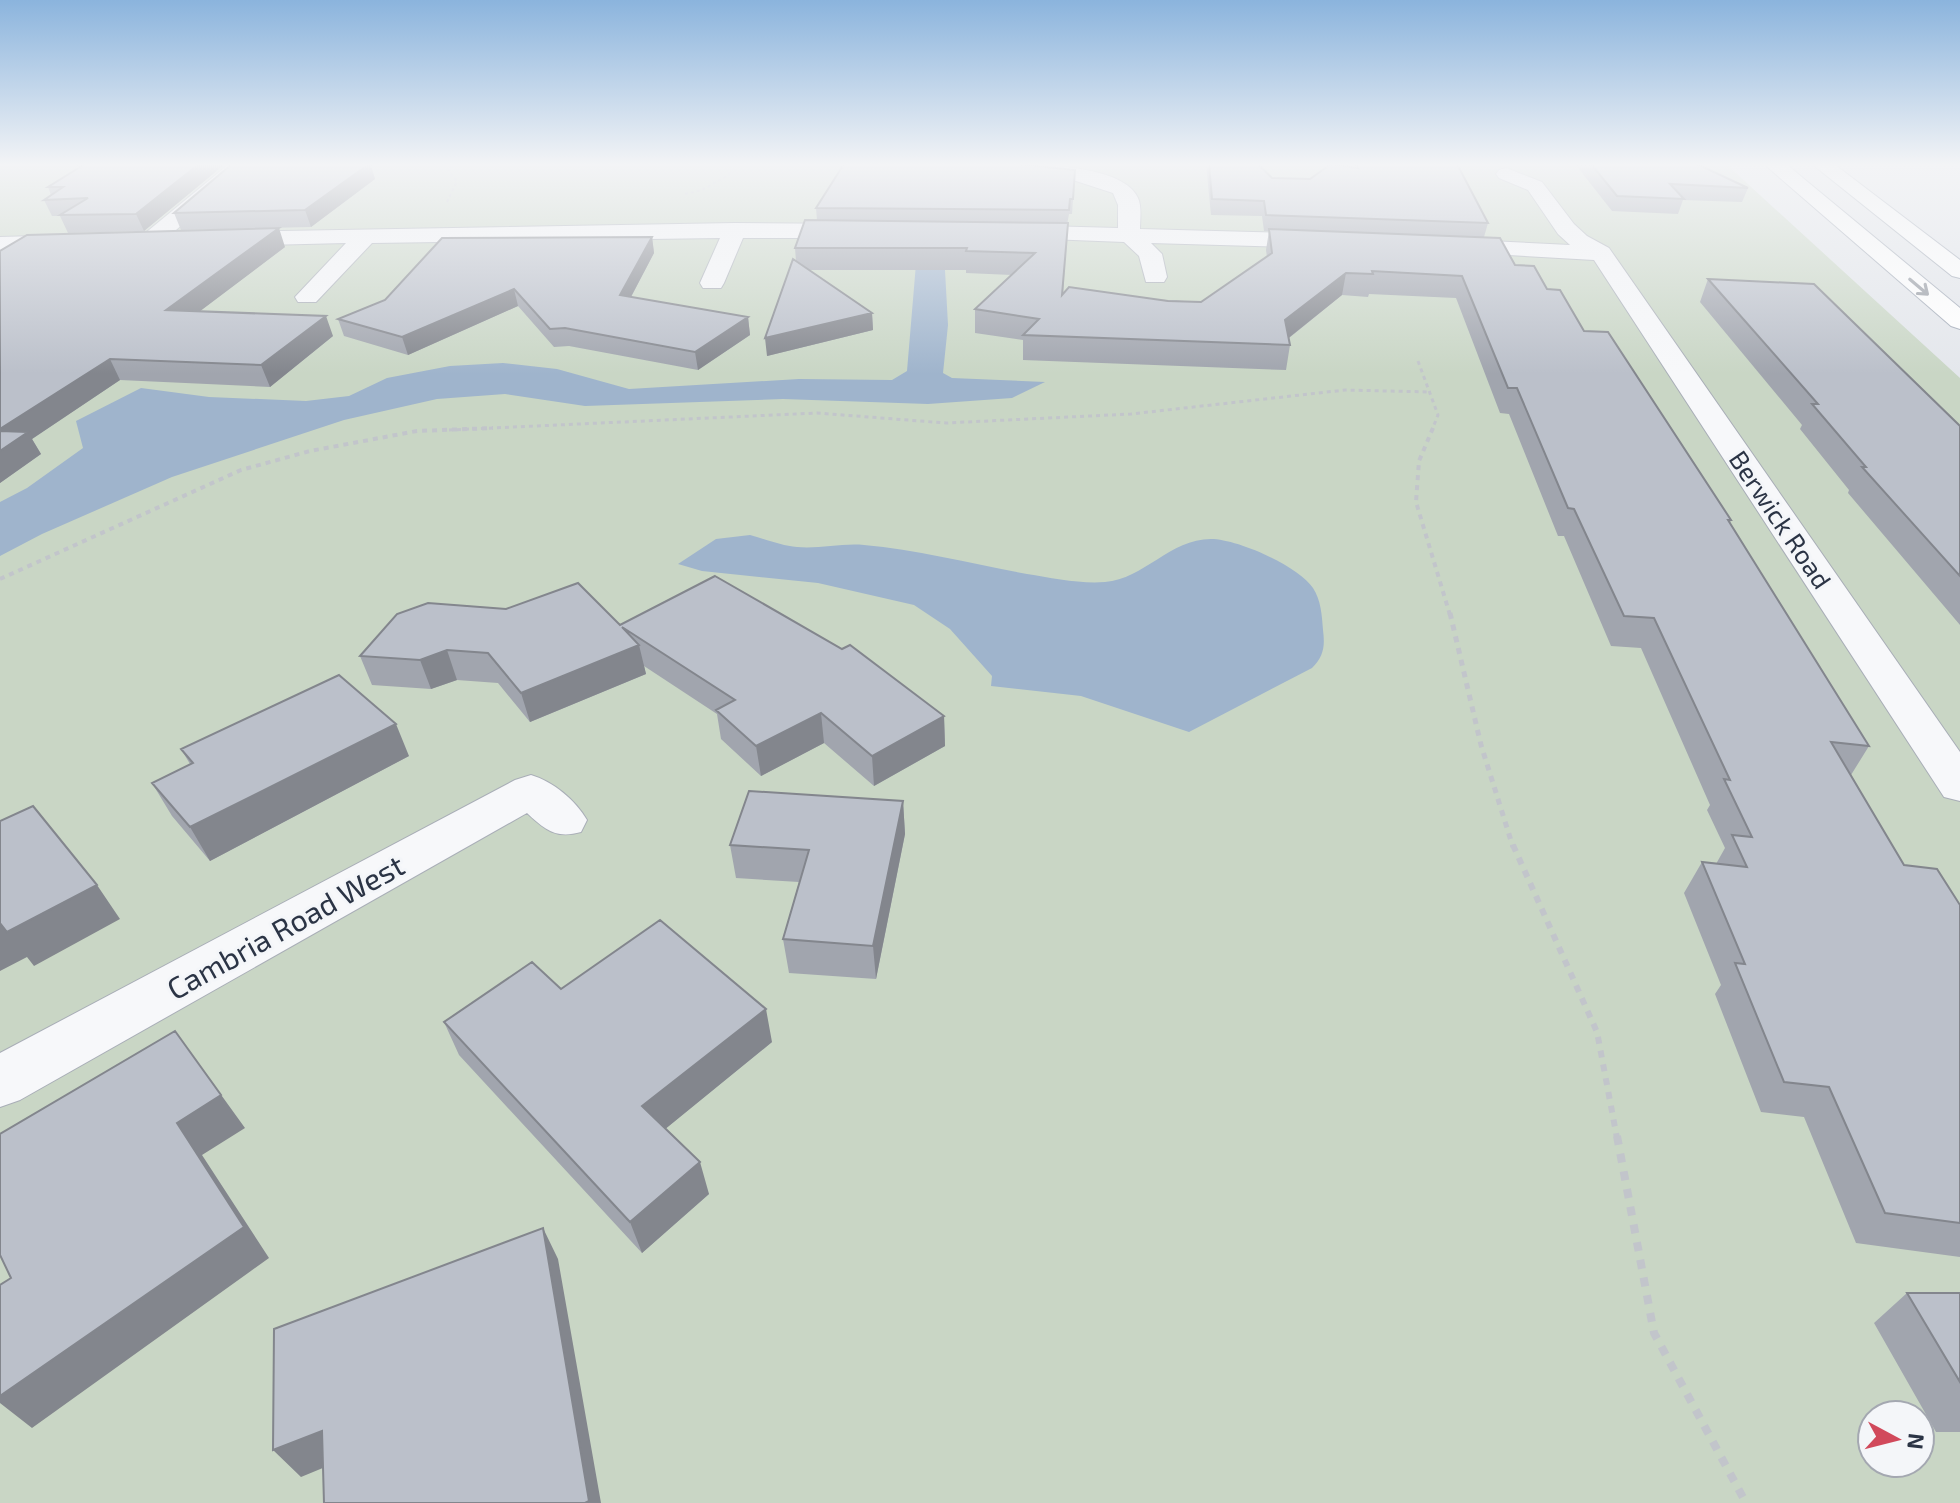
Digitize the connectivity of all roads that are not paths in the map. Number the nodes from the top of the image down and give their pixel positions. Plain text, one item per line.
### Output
1 (151, 234) edge
2 (480, 234) edge
3 (733, 234) edge
4 (1129, 234) edge
5 (1133, 234) edge
6 (1572, 234) edge
7 (1857, 234) edge
8 (1912, 234) edge
9 (366, 236) junction
10 (91, 242) edge
11 (1347, 242) edge
12 (0, 244) edge
13 (1427, 245) edge
14 (1601, 253) junction
15 (1960, 271) edge
16 (1155, 277) dead end
17 (712, 283) dead end
18 (307, 297) dead end
19 (1960, 321) edge
20 (1960, 786) edge
21 (564, 820) dead end
22 (0, 1082) edge

1 - 9 street
2 - 9 street
3 - 17 street
4 - 16 street
5 - 11 street
6 - 14 street
7 -> 19 main road
8 - 15 main road
9 - 18 street
10 - 12 street
13 - 14 street
14 - 20 street, Berwick Road
21 - 22 street, Cambria Road West

